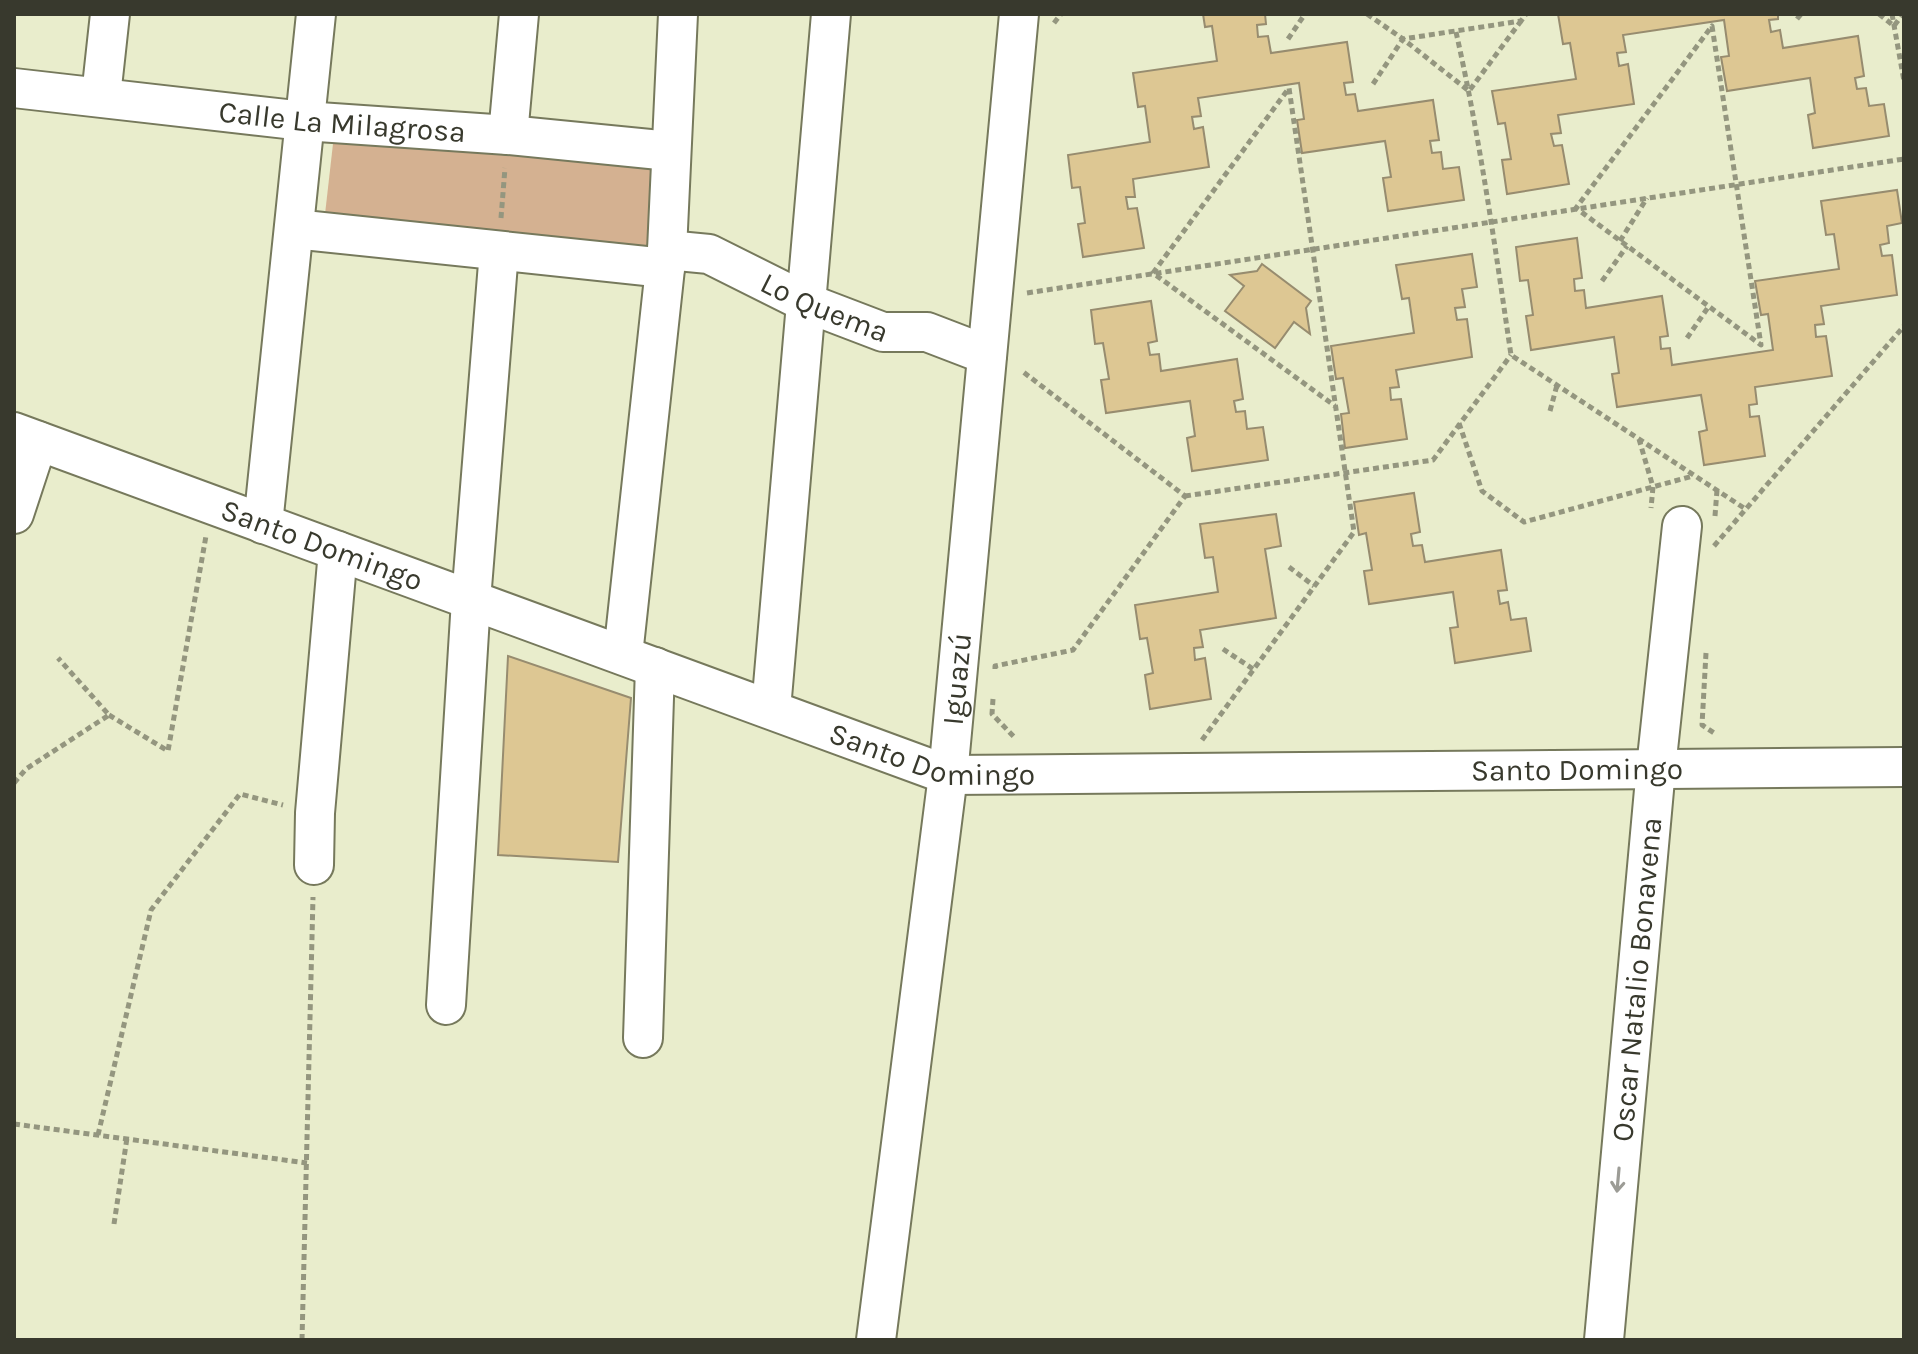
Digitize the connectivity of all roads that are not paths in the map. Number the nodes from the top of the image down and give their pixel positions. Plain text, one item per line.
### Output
1 (110, 14) edge
2 (316, 14) edge
3 (519, 14) edge
4 (678, 14) edge
5 (831, 14) edge
6 (1019, 14) edge
7 (14, 88) edge
8 (101, 96) junction
9 (304, 121) junction
10 (508, 135) junction
11 (670, 151) junction
12 (294, 229) junction
13 (499, 251) junction
14 (666, 259) junction
15 (807, 303) junction
16 (1005, 357) junction
17 (26, 437) edge
18 (14, 514) edge
19 (263, 524) junction
20 (1690, 524) road end
21 (338, 551) junction
22 (471, 600) junction
23 (639, 661) junction
24 (771, 709) junction
25 (1904, 767) edge
26 (1656, 768) junction
27 (948, 775) junction
28 (314, 865) road end
29 (446, 1005) dead end
30 (643, 1038) dead end
31 (876, 1340) edge
32 (1604, 1340) edge

1 - 8 street
2 - 9 street
3 - 10 street
4 - 11 street
5 - 15 street
6 - 16 street, Iguazú
7 - 8 street, Calle La Milagrosa
8 - 9 street, Calle La Milagrosa
9 - 10 street, Calle La Milagrosa
9 - 12 street
10 - 11 street, Calle La Milagrosa
11 - 14 street
12 - 13 street, Lo Quema
12 - 19 street
13 - 14 street, Lo Quema
13 - 22 street
14 - 15 street, Lo Quema
14 - 23 street
15 - 16 street, Lo Quema
15 - 24 street
16 - 27 street, Iguazú
17 - 18 street
17 - 19 street, Santo Domingo
19 - 21 street, Santo Domingo
20 - 26 street, Oscar Natalio Bonavena
21 - 22 street, Santo Domingo
21 - 28 street
22 - 23 street, Santo Domingo
22 - 29 street
23 - 24 street, Santo Domingo
23 - 30 street
24 - 27 street, Santo Domingo
25 - 26 street, Santo Domingo
26 - 27 street, Santo Domingo
26 -> 32 street, Oscar Natalio Bonavena
27 - 31 street, Iguazú

